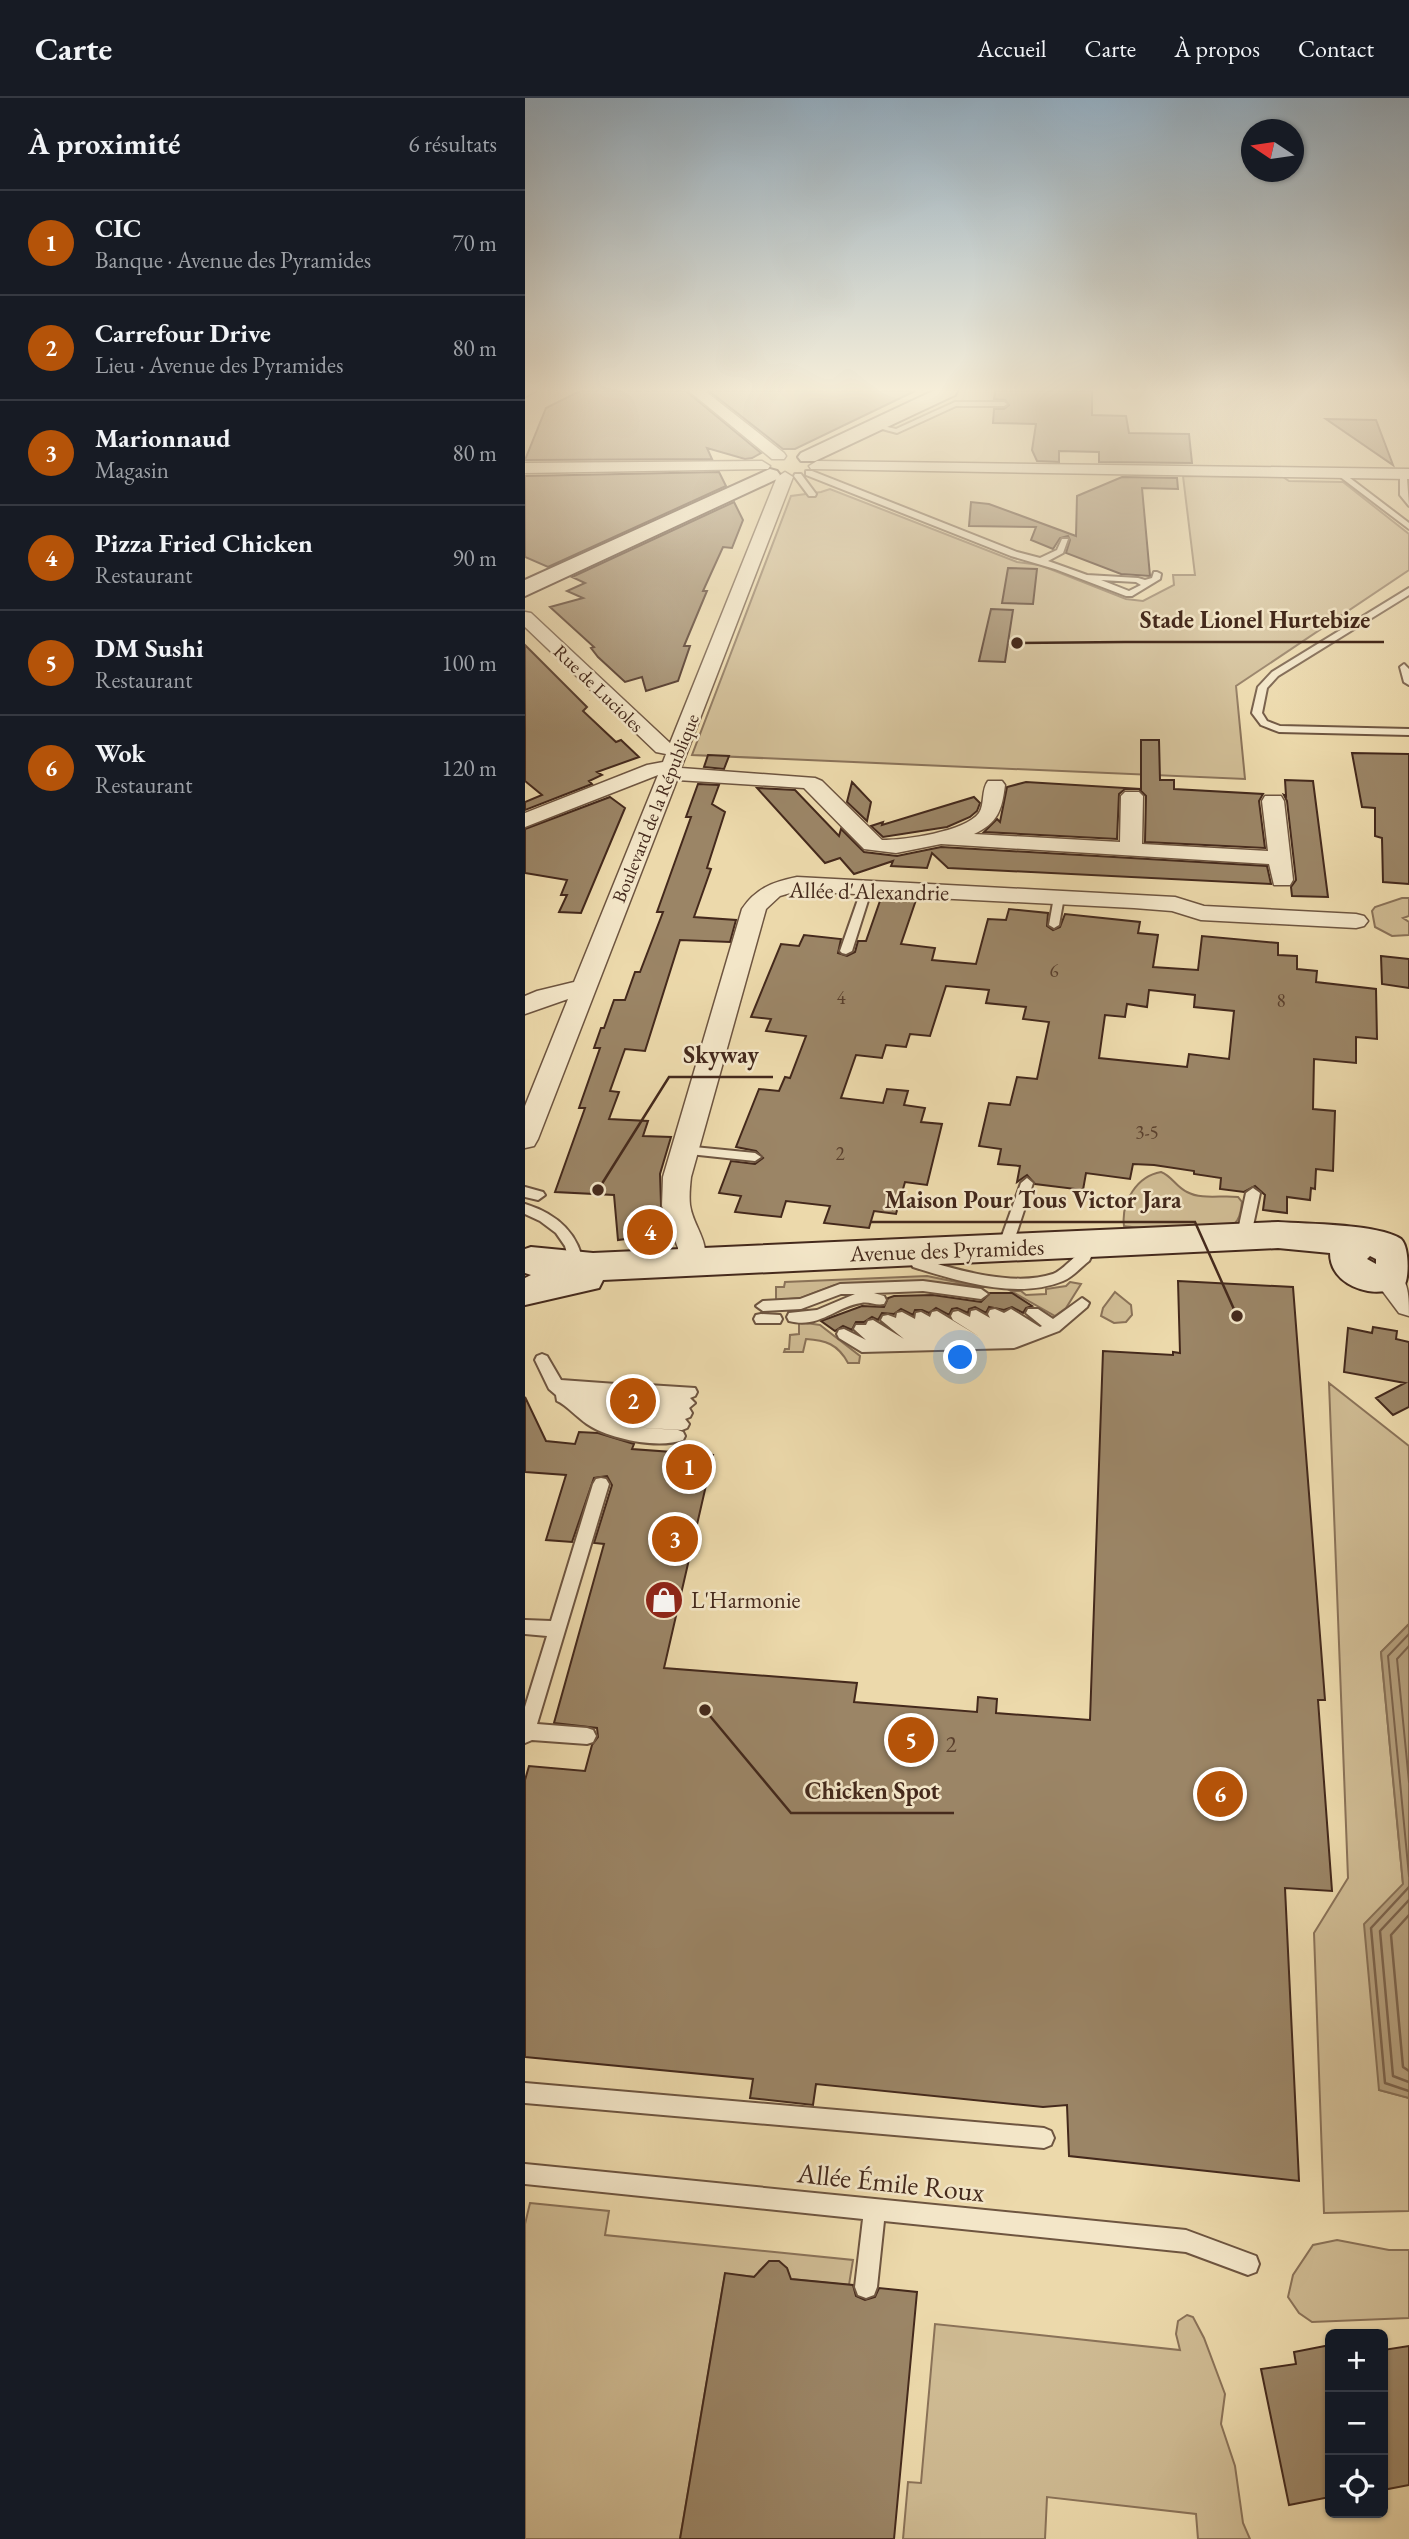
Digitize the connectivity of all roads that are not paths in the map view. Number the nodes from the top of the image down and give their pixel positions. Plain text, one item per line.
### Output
1 (716, 505) edge
2 (779, 505) edge
3 (883, 505) edge
4 (1381, 505) edge
5 (1409, 527) edge
6 (1065, 541) dead end
7 (1043, 561) junction
8 (1157, 574) dead end
9 (1083, 577) junction
10 (1146, 583) junction
11 (525, 589) edge
12 (1408, 593) edge
13 (525, 617) edge
14 (1404, 667) dead end
15 (1409, 682) edge
16 (1409, 732) edge
17 (680, 752) junction
18 (995, 785) dead end
19 (1273, 801) dead end
20 (1126, 807) dead end
21 (525, 821) edge
22 (938, 838) junction
23 (1131, 850) junction
24 (867, 888) junction
25 (1059, 897) junction
26 (1356, 922) dead end
27 (1054, 925) dead end
28 (846, 951) dead end
29 (584, 988) junction
30 (525, 1006) edge
31 (525, 1139) edge
32 (684, 1150) junction
33 (755, 1157) dead end
34 (1027, 1183) dead end
35 (1253, 1193) dead end
36 (525, 1209) edge
37 (1244, 1235) junction
38 (1005, 1247) junction
39 (1384, 1253) edge
40 (691, 1261) junction
41 (577, 1267) junction
42 (527, 1275) edge
43 (893, 1297) junction
44 (1082, 1303) dead end
45 (1409, 1306) edge
46 (1033, 1313) dead end
47 (766, 1314) dead end
48 (995, 1314) dead end
49 (1011, 1314) dead end
50 (976, 1315) dead end
51 (937, 1316) dead end
52 (958, 1316) dead end
53 (794, 1317) dead end
54 (921, 1317) dead end
55 (844, 1334) dead end
56 (1027, 1337) junction
57 (975, 1343) junction
58 (939, 1344) junction
59 (956, 1344) junction
60 (884, 1345) junction
61 (899, 1345) junction
62 (920, 1345) junction
63 (542, 1360) dead end
64 (563, 1396) junction
65 (685, 1414) junction
66 (601, 1484) dead end
67 (525, 1627) edge
68 (557, 1629) junction
69 (526, 1733) edge
70 (587, 1736) dead end
71 (525, 2093) edge
72 (1044, 2137) dead end
73 (525, 2174) edge
74 (875, 2209) junction
75 (1248, 2264) dead end
76 (866, 2287) dead end

1 - 11 main road
2 - 17 street, Boulevard de la République
3 - 7 lane
4 - 5 lane
6 - 7 lane
7 - 9 lane
8 - 10 lane
9 - 10 lane
9 - 10 lane
12 - 16 lane
13 - 17 street, Rue de Lucioles
14 - 15 lane
17 - 21 street
17 - 22 street
17 - 29 street, Boulevard de la République
18 - 22 street
19 - 23 street
20 - 23 street
22 - 23 street
24 - 25 street, Allée d'Alexandrie
24 - 28 lane
24 - 32 street, Allée d'Alexandrie
25 - 26 street, Allée d'Alexandrie
25 - 27 lane
29 - 30 street
29 - 31 street, Boulevard de la République
32 - 33 lane
32 - 40 street, Allée d'Alexandrie
34 - 38 lane
35 - 37 lane
36 - 41 lane
37 - 38 main road, Avenue des Pyramides
37 - 39 main road, Avenue des Pyramides
38 - 40 main road, Avenue des Pyramides
39 - 43 main road, Avenue des Pyramides
39 - 45 street
40 - 41 main road, Avenue des Pyramides
41 - 42 main road, Avenue des Pyramides
42 - 43 main road, Avenue des Pyramides
43 - 47 lane
43 - 53 lane
44 - 56 lane
46 - 56 lane
48 - 56 lane
49 - 56 lane
50 - 56 lane
51 - 57 lane
52 - 56 lane
54 - 59 lane
55 - 60 lane
56 - 57 lane
57 - 59 lane
58 - 59 lane
58 - 62 lane
58 - 62 lane
60 - 61 lane
60 - 61 lane
61 - 62 lane
63 - 64 lane
64 - 64 lane
64 - 65 lane
65 - 65 lane
66 - 68 lane
67 - 68 lane
68 - 69 lane
69 - 70 lane
71 - 72 lane
73 - 74 lane, Allée Émile Roux
74 - 75 lane, Allée Émile Roux
74 - 76 lane

